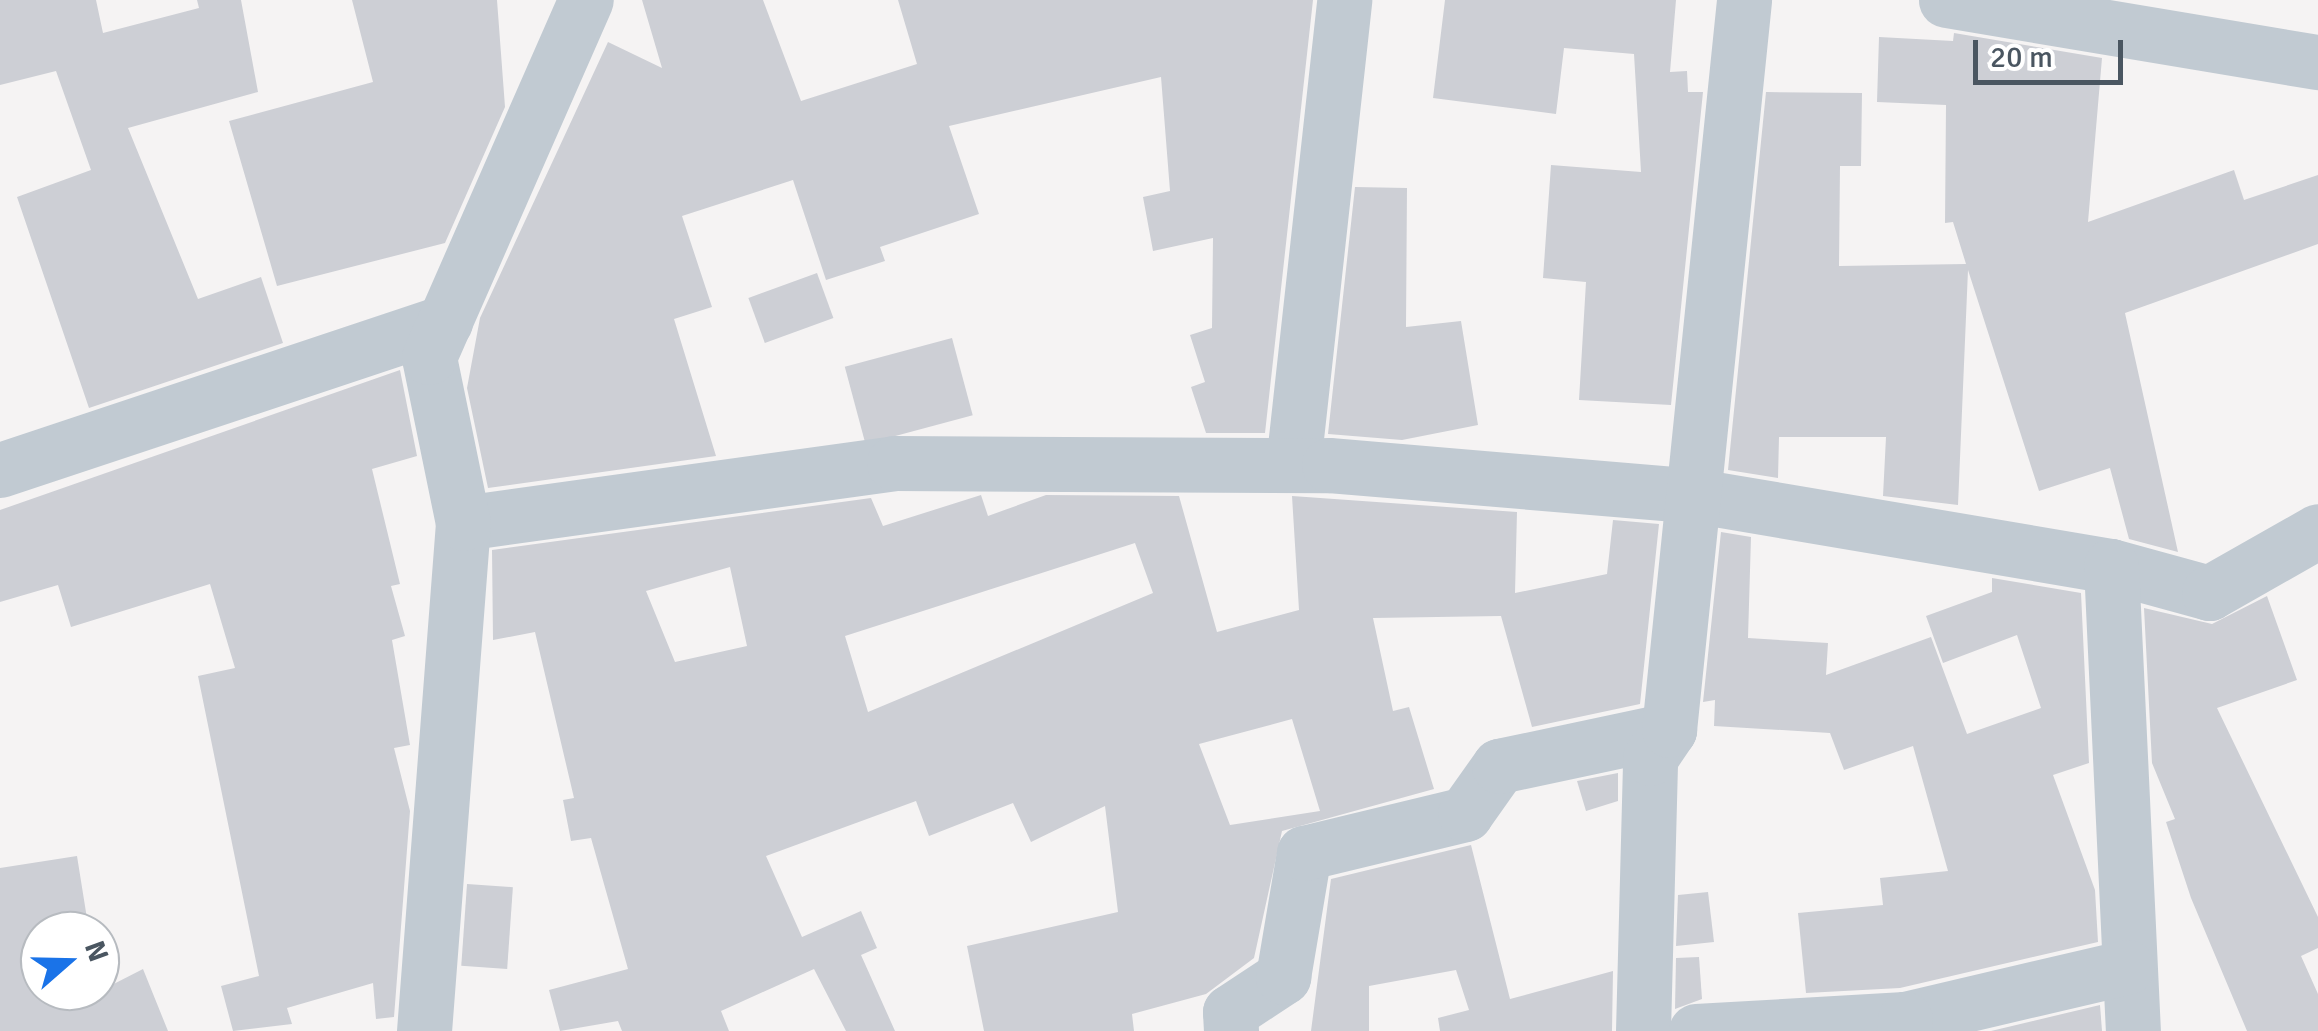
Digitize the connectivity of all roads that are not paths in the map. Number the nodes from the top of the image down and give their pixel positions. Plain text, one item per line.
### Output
1 (586, 0) edge
2 (1344, 0) edge
3 (1744, 0) edge
4 (1946, 0) edge
5 (2318, 62) edge
6 (445, 322) junction
7 (1294, 466) junction
8 (0, 470) edge
9 (1697, 496) junction
10 (463, 523) junction
11 (2318, 532) edge
12 (2111, 566) junction
13 (1670, 730) junction
14 (2127, 967) junction
15 (1905, 1025) edge
16 (424, 1031) edge
17 (1231, 1031) edge
18 (1644, 1031) edge
19 (1696, 1031) edge
20 (2132, 1031) edge

1 - 6 street
2 - 7 street
3 - 9 street
4 - 5 street
6 - 8 street
6 - 10 street
7 - 9 street
7 - 10 street
9 - 12 street
9 - 13 street
10 - 16 street
11 - 12 street
12 - 14 street
13 - 17 street
13 - 18 street
14 - 15 street
14 - 20 street
15 - 19 street

